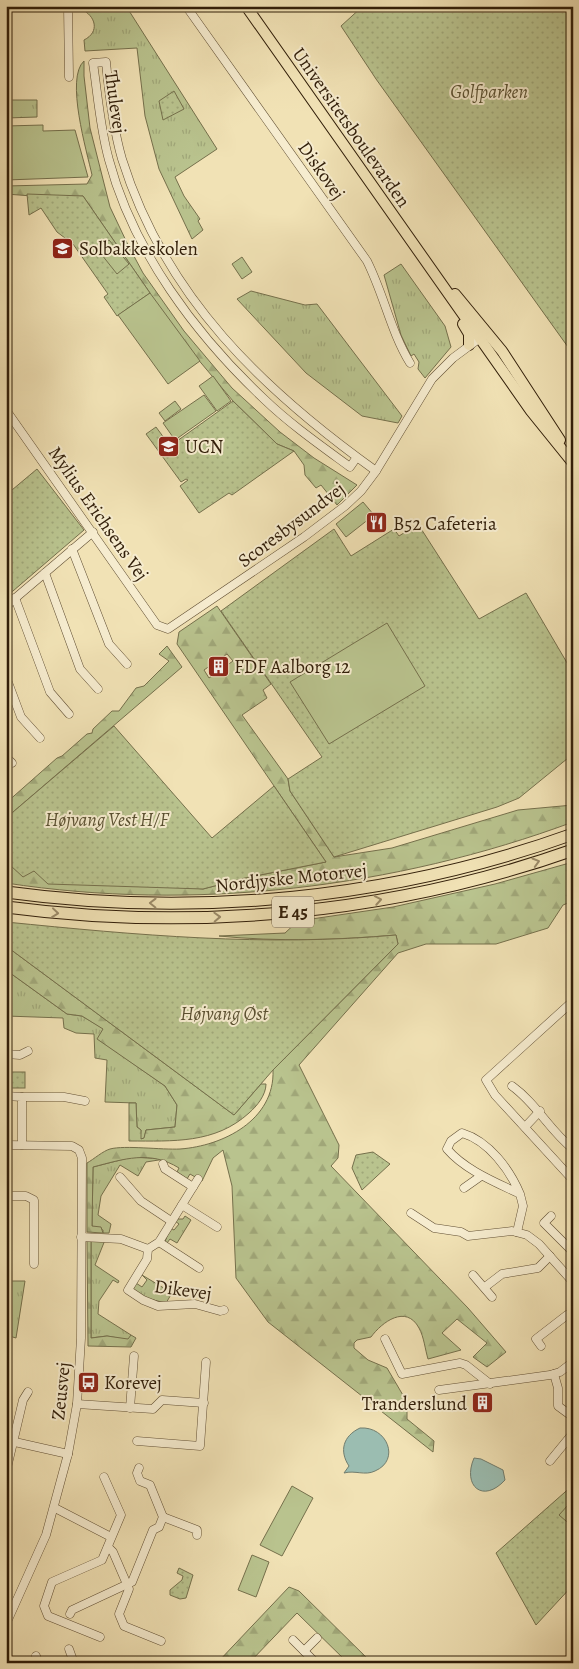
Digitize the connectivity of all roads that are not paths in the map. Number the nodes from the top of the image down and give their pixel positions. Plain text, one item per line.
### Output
1 (68, 6) edge
2 (186, 6) edge
3 (246, 6) edge
4 (69, 77) dead end
5 (431, 267) junction
6 (207, 317) junction
7 (196, 325) junction
8 (483, 335) junction
9 (469, 345) junction
10 (410, 364) dead end
11 (254, 371) junction
12 (245, 380) junction
13 (6, 410) edge
14 (307, 420) junction
15 (299, 429) junction
16 (357, 457) junction
17 (573, 457) edge
18 (573, 463) edge
19 (376, 471) junction
20 (92, 532) junction
21 (72, 549) junction
22 (45, 572) junction
23 (15, 598) junction
24 (6, 606) edge
25 (168, 629) joint
26 (127, 664) dead end
27 (6, 677) edge
28 (98, 689) dead end
29 (68, 714) dead end
30 (40, 738) dead end
31 (573, 828) edge
32 (573, 834) edge
33 (573, 850) edge
34 (410, 879) junction
35 (6, 892) edge
36 (6, 907) edge
37 (573, 1001) edge
38 (28, 1051) dead end
39 (6, 1054) edge
40 (512, 1086) dead end
41 (6, 1096) edge
42 (22, 1097) junction
43 (85, 1101) dead end
44 (540, 1111) junction
45 (525, 1127) junction
46 (6, 1145) edge
47 (22, 1145) junction
48 (573, 1149) edge
49 (163, 1164) dead end
50 (481, 1176) junction
51 (120, 1177) dead end
52 (198, 1179) dead end
53 (573, 1180) edge
54 (193, 1187) junction
55 (464, 1188) dead end
56 (520, 1194) junction
57 (6, 1196) edge
58 (182, 1205) junction
59 (411, 1213) dead end
60 (551, 1216) dead end
61 (171, 1221) junction
62 (544, 1222) junction
63 (217, 1227) dead end
64 (537, 1229) dead end
65 (517, 1232) junction
66 (81, 1237) junction
67 (159, 1242) junction
68 (148, 1249) junction
69 (573, 1252) edge
70 (550, 1256) junction
71 (34, 1264) dead end
72 (199, 1268) dead end
73 (472, 1275) dead end
74 (573, 1282) edge
75 (485, 1287) junction
76 (492, 1297) dead end
77 (224, 1310) dead end
78 (573, 1314) edge
79 (385, 1339) dead end
80 (541, 1346) dead end
81 (134, 1356) dead end
82 (206, 1362) dead end
83 (573, 1362) edge
84 (554, 1374) junction
85 (490, 1384) junction
86 (438, 1390) dead end
87 (28, 1392) dead end
88 (204, 1403) junction
89 (77, 1404) junction
90 (130, 1408) junction
91 (573, 1417) edge
92 (573, 1433) edge
93 (10, 1441) edge
94 (137, 1442) dead end
95 (68, 1454) junction
96 (550, 1461) dead end
97 (139, 1468) dead end
98 (6, 1472) edge
99 (104, 1477) dead end
100 (55, 1508) junction
101 (163, 1517) junction
102 (197, 1535) dead end
103 (112, 1537) junction
104 (108, 1547) junction
105 (127, 1585) junction
106 (70, 1614) dead end
107 (6, 1624) edge
108 (100, 1638) dead end
109 (317, 1638) dead end
110 (293, 1640) dead end
111 (161, 1641) dead end
112 (69, 1649) dead end
113 (304, 1651) junction
114 (74, 1663) edge
115 (316, 1663) edge

1 - 4 street
2 - 10 street, Diskovej
3 - 5 main road, Universitetsboulevarden
5 - 8 main road, Universitetsboulevarden
5 - 9 main road
6 - 7 street
6 - 7 street, Thulevej
6 - 11 street, Thulevej
7 - 12 street, Thulevej
8 - 9 street, Scoresbysundvej
8 - 17 main road, Universitetsboulevarden
8 - 18 main road, Universitetsboulevarden
9 - 19 street, Scoresbysundvej
11 - 12 street
11 - 14 street, Thulevej
12 - 15 street, Thulevej
13 - 20 street, Mylius Erichsens Vej
14 - 15 street
14 - 16 street, Thulevej
15 - 16 street, Thulevej
16 - 19 street, Thulevej
19 - 25 street, Scoresbysundvej
20 - 21 street
20 - 25 street, Mylius Erichsens Vej
21 - 22 street
21 - 26 street
22 - 23 street
22 - 28 street
23 - 24 street
23 - 29 street
27 - 30 street
31 - 34 highway
32 - 34 highway, Nordjyske Motorvej / E 45
36 -> 33 highway, Nordjyske Motorvej / E 45
34 -> 35 highway, Nordjyske Motorvej / E 45
37 - 45 street
38 - 39 street
40 - 44 street
41 - 42 street
42 - 43 street
42 - 47 street
44 - 45 street
44 - 48 street
45 - 53 street
46 - 47 street
47 - 66 street, Zeusvej
49 - 54 street
50 - 55 street
50 - 56 street
50 - 56 street
51 - 61 street
52 - 54 street, Dikevej
54 - 58 street, Dikevej
56 - 65 street
57 - 71 street
58 - 61 street, Dikevej
58 - 63 street
59 - 65 street
60 - 62 street
61 - 67 street, Dikevej
62 - 64 street
62 - 69 street
65 - 70 street
66 - 68 street, Dikevej
66 - 89 street, Zeusvej
67 - 68 street, Dikevej
67 - 72 street, Dikevej
68 - 77 street, Dikevej
70 - 74 street
70 - 75 street
73 - 75 street
75 - 76 street
78 - 80 street
79 - 85 street
81 - 90 street
82 - 88 street
83 - 84 street
84 - 85 street
84 - 91 street
85 - 86 street
87 - 93 street
88 - 90 street
88 - 94 street
89 - 90 street
89 - 95 street, Zeusvej
92 - 96 street
93 - 95 street
93 - 98 street
95 - 100 street, Zeusvej
97 - 101 street
99 - 103 street
100 - 103 street
100 - 107 street, Zeusvej
101 - 102 street
101 - 105 street
103 - 104 street
104 - 105 street
104 - 108 street
105 - 106 street
105 - 111 street
109 - 113 street
110 - 113 street
112 - 114 street
113 - 115 street

